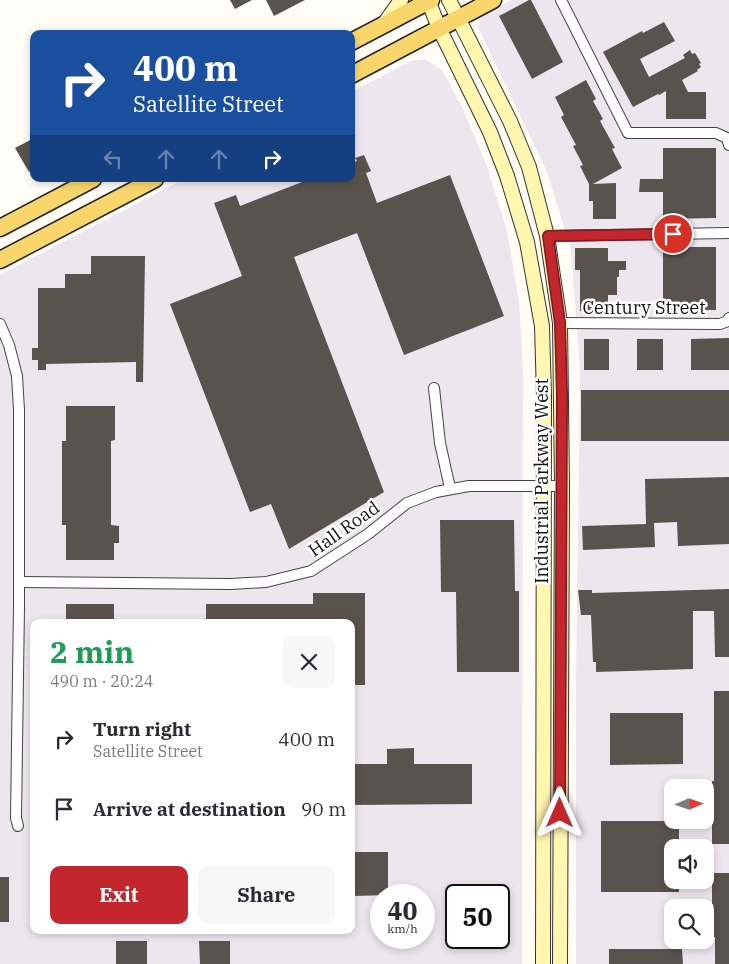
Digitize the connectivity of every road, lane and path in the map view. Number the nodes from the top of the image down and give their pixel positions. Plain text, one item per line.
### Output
1 (402, 0) edge
2 (430, 0) edge
3 (449, 0) edge
4 (494, 0) edge
5 (560, 0) edge
6 (458, 18) junction
7 (383, 25) junction
8 (439, 28) junction
9 (355, 40) edge
10 (355, 73) edge
11 (729, 145) edge
12 (87, 182) edge
13 (149, 182) edge
14 (0, 228) edge
15 (729, 233) edge
16 (548, 236) junction
17 (0, 260) edge
18 (728, 320) edge
19 (560, 323) junction
20 (0, 324) edge
21 (434, 388) dead end
22 (562, 486) junction
23 (542, 487) junction
24 (450, 488) junction
25 (20, 582) junction
26 (18, 826) dead end
27 (543, 855) junction
28 (560, 855) junction
29 (542, 964) edge
30 (560, 964) edge

1 - 7 main road
2 - 7 main road
2 - 8 main road, Industrial Parkway West
3 - 6 main road, Industrial Parkway West
4 - 6 main road
5 - 11 street
6 - 8 main road
6 - 16 main road, Industrial Parkway West
7 - 9 main road
8 - 10 main road
8 - 23 main road, Industrial Parkway West
12 - 14 main road
13 - 17 main road
15 - 16 street
16 - 19 main road, Industrial Parkway West
18 - 19 street, Century Street
19 - 22 main road, Industrial Parkway West
20 - 25 street
21 - 24 street
22 - 23 street, Hall Road
22 - 28 main road, Industrial Parkway West
23 - 24 street, Hall Road
23 - 27 main road, Industrial Parkway West
24 - 25 street, Hall Road
25 - 26 street
27 - 28 main road
27 - 29 main road, Industrial Parkway West
28 - 30 main road, Industrial Parkway West

